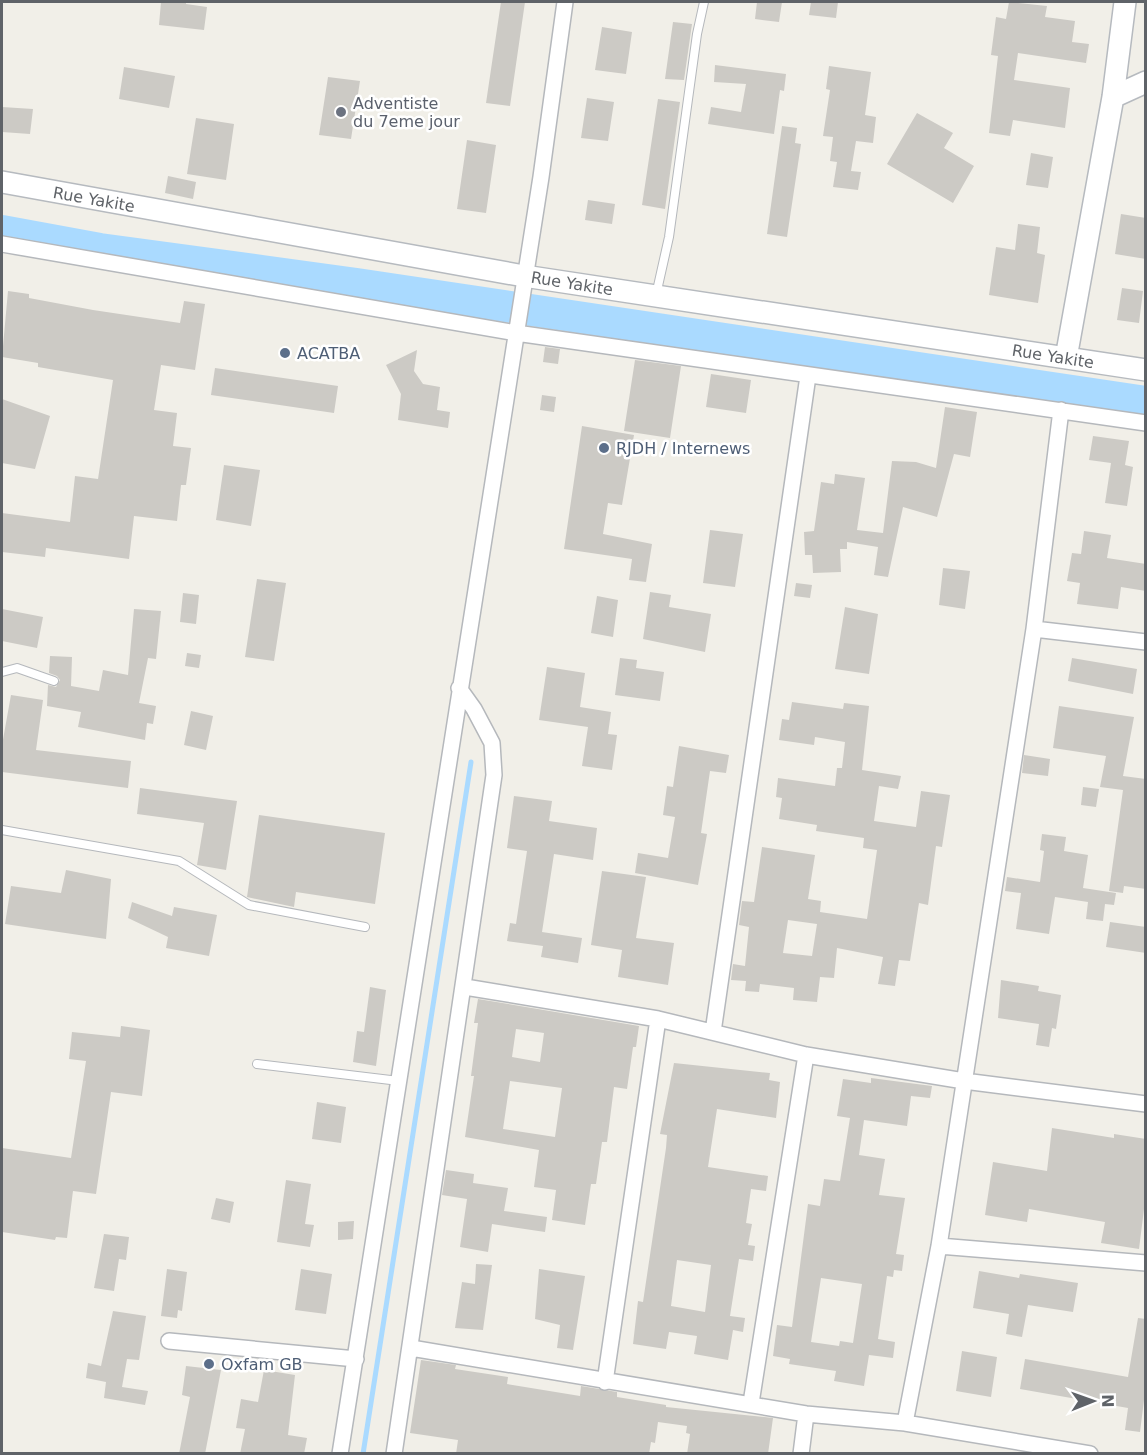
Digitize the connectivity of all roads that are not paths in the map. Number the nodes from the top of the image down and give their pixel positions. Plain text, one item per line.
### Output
1 (565, 2) edge
2 (704, 2) edge
3 (1125, 2) edge
4 (1146, 82) edge
5 (1113, 98) junction
6 (2, 182) edge
7 (2, 244) edge
8 (524, 276) junction
9 (656, 296) junction
10 (516, 333) junction
11 (1066, 358) junction
12 (1146, 370) edge
13 (808, 376) junction
14 (1061, 410) junction
15 (1146, 423) edge
16 (1034, 629) junction
17 (1146, 642) edge
18 (2, 672) edge
19 (54, 681) dead end
20 (459, 688) junction
21 (2, 830) edge
22 (364, 927) dead end
23 (465, 987) junction
24 (658, 1019) junction
25 (712, 1032) junction
26 (806, 1054) junction
27 (257, 1064) dead end
28 (399, 1081) junction
29 (964, 1081) junction
30 (1146, 1104) edge
31 (939, 1246) junction
32 (1146, 1263) edge
33 (169, 1341) dead end
34 (411, 1348) junction
35 (356, 1359) junction
36 (605, 1382) junction
37 (751, 1404) junction
38 (806, 1414) junction
39 (905, 1424) junction
40 (1016, 1448) edge
41 (340, 1454) edge
42 (394, 1454) edge
43 (801, 1454) edge
44 (1090, 1454) edge

1 - 8 street
2 - 9 lane
3 - 5 main road
4 - 5 main road
5 - 11 main road
6 - 8 main road, Rue Yakite
7 - 10 street
8 - 9 main road, Rue Yakite
8 - 10 street
9 - 11 main road, Rue Yakite
10 - 13 street
10 - 20 street
11 - 12 main road, Rue Yakite
13 - 14 street
13 - 25 street
14 - 15 street
14 - 16 street
16 - 17 street
16 - 29 street
18 - 19 lane
20 - 23 street
20 - 28 street
21 - 22 lane
23 - 24 street
23 - 34 street
24 - 25 street
24 - 36 street
25 - 26 street
26 - 29 street
26 - 37 street
27 - 28 lane
28 - 35 street
29 - 30 street
29 - 31 street
31 - 32 street
31 - 39 street
33 - 35 street
34 - 36 street
34 - 42 street
35 - 41 street
36 - 37 street
37 - 38 street
38 - 39 street
38 - 43 street
39 - 40 street
40 - 44 street

